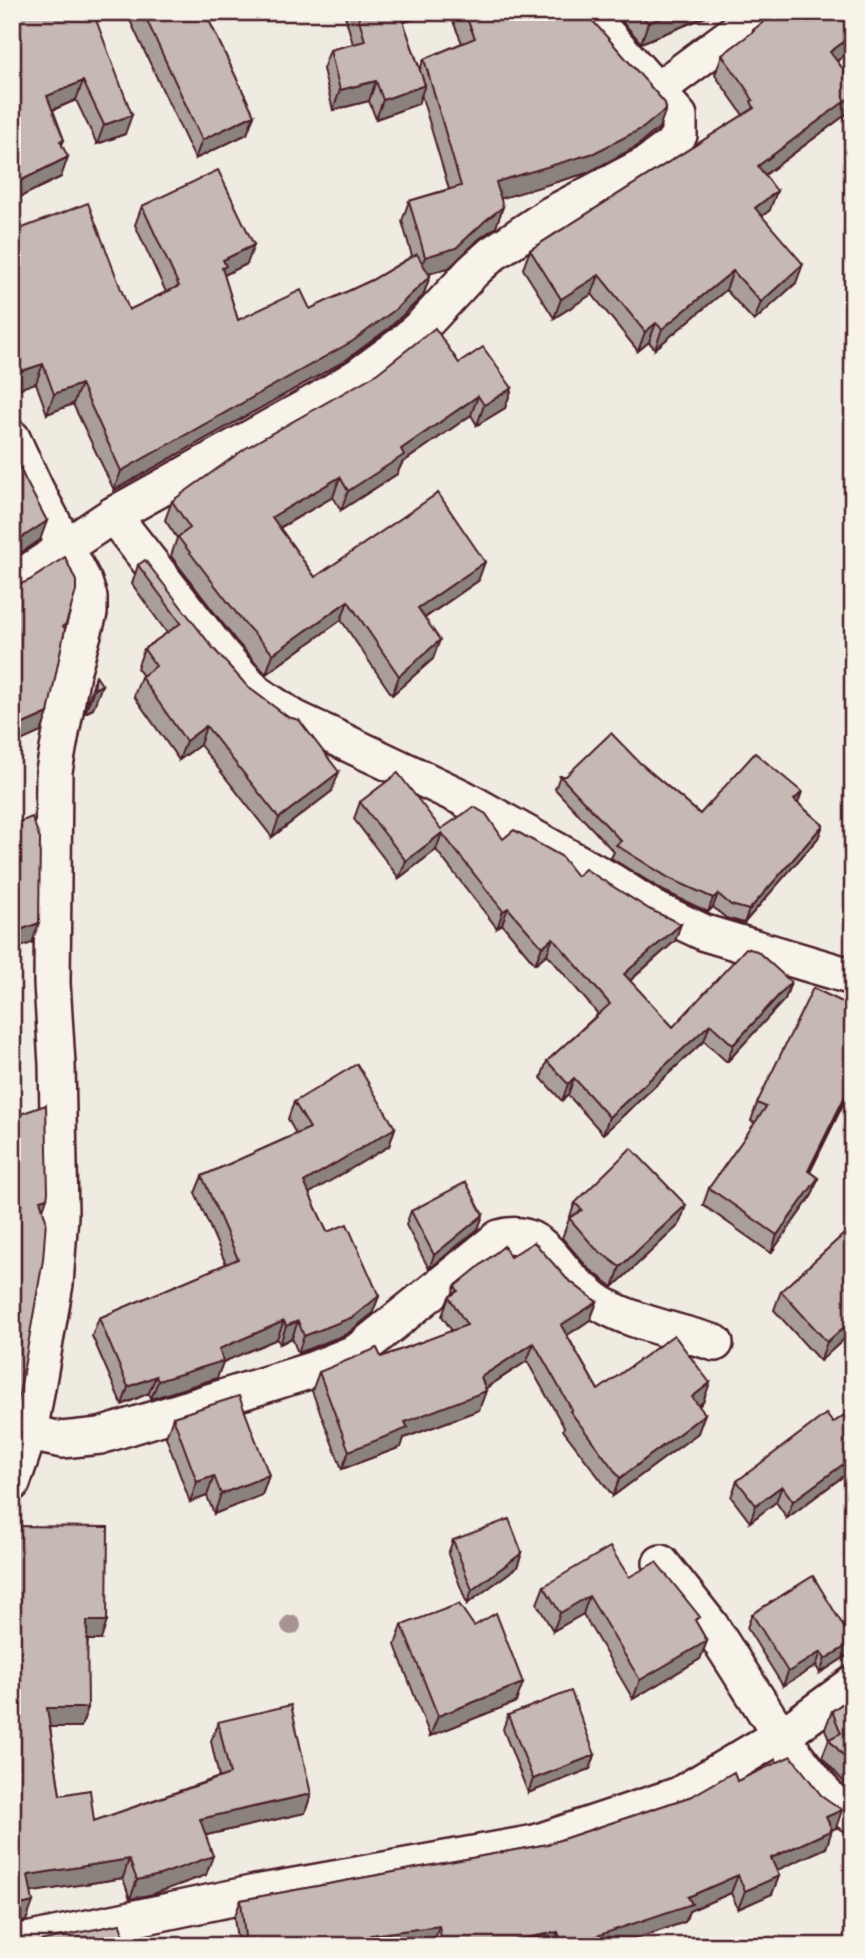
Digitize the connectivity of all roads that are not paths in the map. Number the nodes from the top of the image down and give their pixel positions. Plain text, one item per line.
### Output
1 (587, 12) edge
2 (762, 12) edge
3 (656, 91) junction
4 (12, 438) edge
5 (113, 515) junction
6 (65, 549) junction
7 (12, 583) edge
8 (853, 976) edge
9 (715, 1343) dead end
10 (30, 1433) junction
11 (12, 1483) edge
12 (661, 1563) edge
13 (853, 1684) edge
14 (780, 1735) junction
15 (853, 1815) edge
16 (12, 1944) edge

1 - 3 street
2 - 3 street
3 - 5 street
4 - 6 street
5 - 6 street
5 - 8 street
6 - 7 street
6 - 10 street
9 - 10 street
10 - 11 street
12 - 14 street
13 - 14 street
14 - 15 street
14 - 16 street

